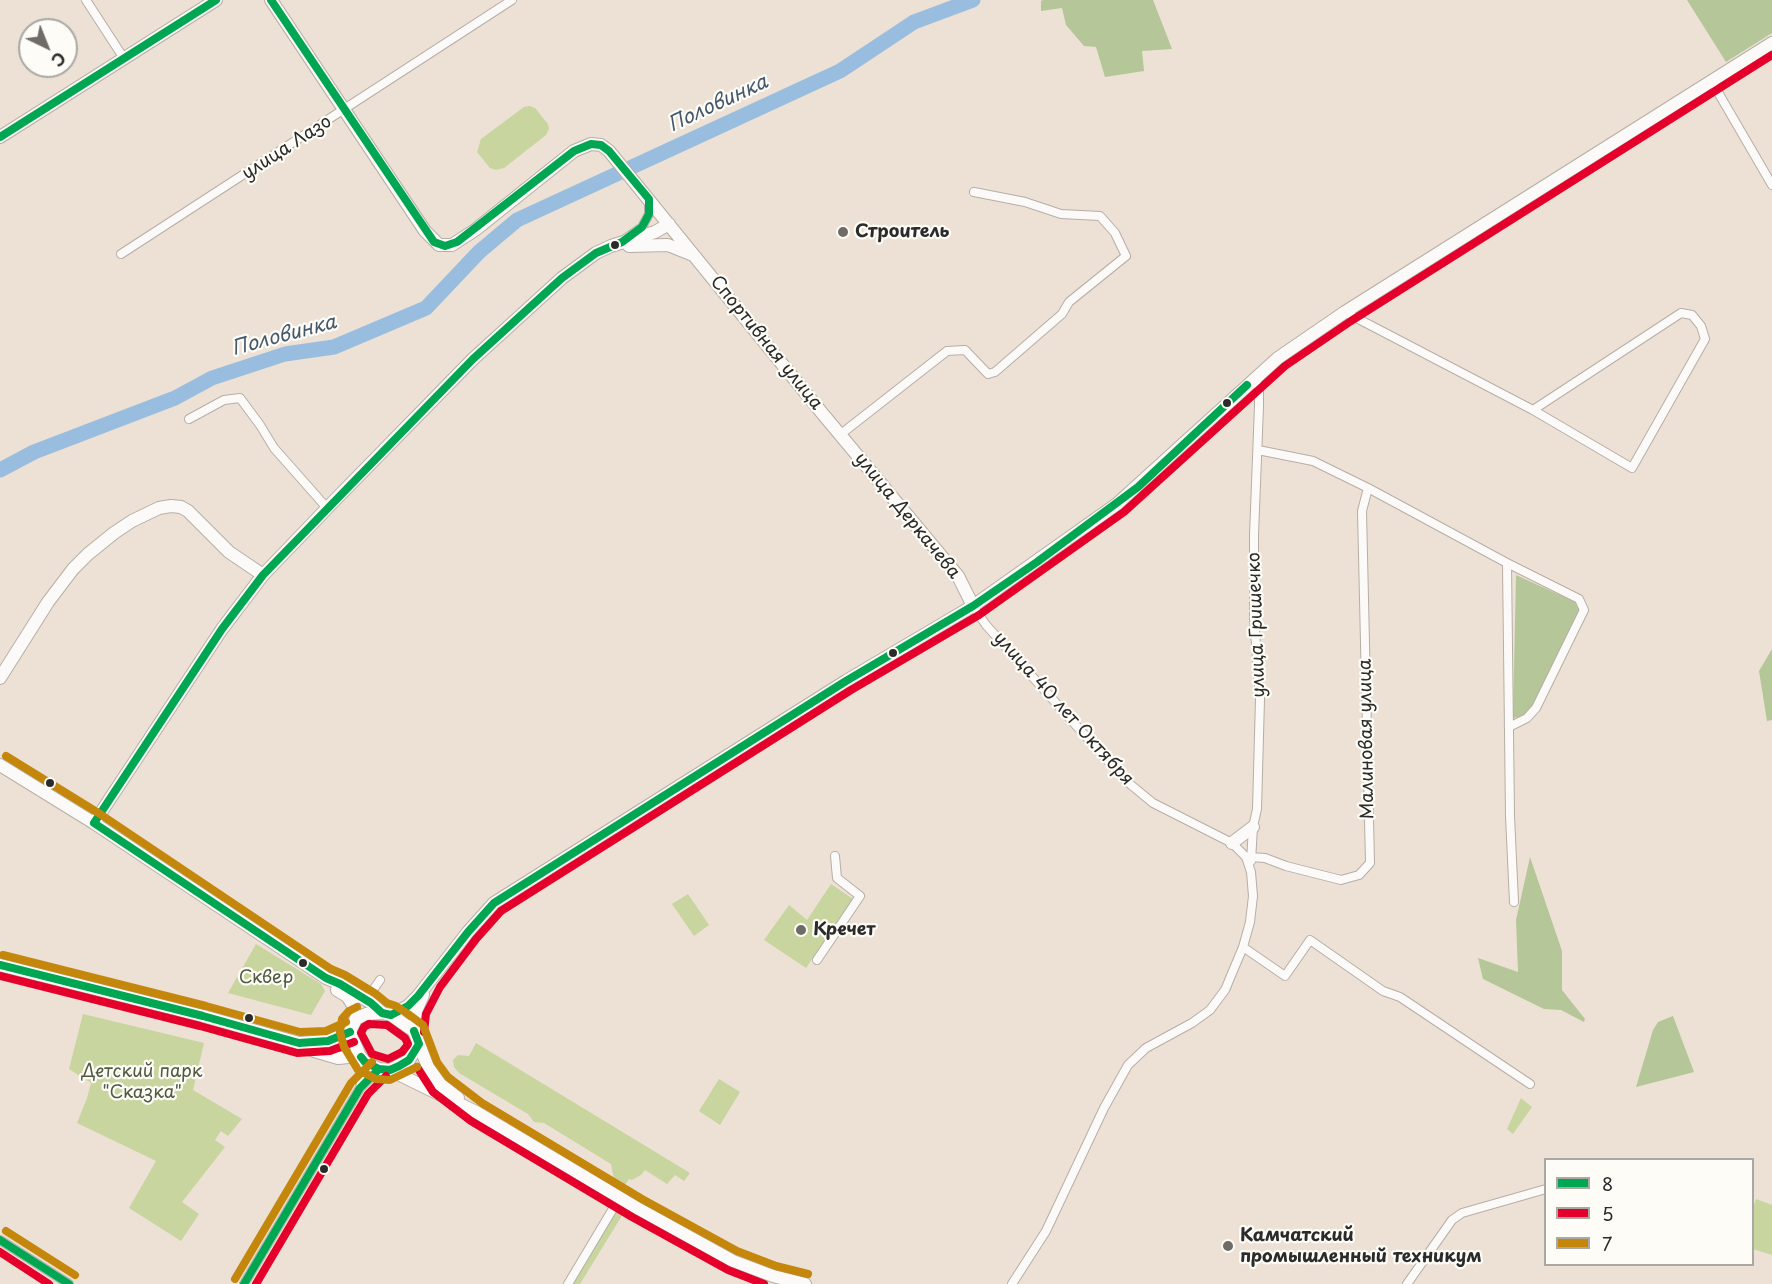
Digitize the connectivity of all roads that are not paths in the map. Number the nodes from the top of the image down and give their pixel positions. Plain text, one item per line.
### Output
1 (86, 0) edge
2 (216, 0) edge
3 (271, 0) edge
4 (512, 0) edge
5 (1772, 43) edge
6 (123, 57) junction
7 (1712, 82) junction
8 (345, 111) junction
9 (0, 137) edge
10 (1772, 184) edge
11 (974, 192) dead end
12 (647, 197) junction
13 (669, 224) junction
14 (622, 242) junction
15 (122, 254) dead end
16 (695, 256) junction
17 (1345, 312) junction
18 (1255, 377) junction
19 (1533, 410) junction
20 (189, 419) dead end
21 (838, 432) junction
22 (1257, 450) junction
23 (1368, 488) junction
24 (327, 508) junction
25 (1507, 563) junction
26 (262, 575) junction
27 (973, 606) junction
28 (0, 678) edge
29 (1509, 727) junction
30 (0, 765) edge
31 (94, 823) junction
32 (1253, 827) junction
33 (1232, 843) junction
34 (835, 856) dead end
35 (1251, 857) junction
36 (1251, 872) junction
37 (1514, 902) dead end
38 (1243, 947) junction
39 (817, 960) dead end
40 (0, 965) edge
41 (326, 978) junction
42 (380, 980) dead end
43 (431, 981) junction
44 (366, 1000) junction
45 (387, 1014) junction
46 (356, 1019) junction
47 (414, 1031) junction
48 (350, 1032) junction
49 (299, 1043) junction
50 (419, 1044) junction
51 (363, 1059) junction
52 (385, 1070) junction
53 (1530, 1084) dead end
54 (360, 1088) junction
55 (476, 1112) junction
56 (1544, 1189) edge
57 (614, 1207) dead end
58 (0, 1240) edge
59 (69, 1284) edge
60 (244, 1284) edge
61 (568, 1284) edge
62 (805, 1284) edge
63 (1012, 1284) edge
64 (1407, 1284) edge

1 - 6 street
2 - 6 street
3 - 8 street
4 - 8 street, улица Лазо
5 - 7 street
6 - 9 street
7 - 10 street
7 - 17 street
8 - 12 street, Спортивная улица
8 - 15 street, улица Лазо
11 - 21 street
12 - 13 street, Спортивная улица
12 - 14 street
13 - 14 street
13 - 16 street, Спортивная улица
14 - 16 street
14 - 24 street
16 - 21 street, Спортивная улица
17 - 18 street
17 - 19 street
18 - 22 street, улица Гришечко
18 - 27 street
19 - 19 street
20 - 24 street
21 - 27 street, улица Деркачева
22 - 23 street
22 - 32 street, улица Гришечко
23 - 25 street
23 - 35 street, Малиновая улица
24 - 26 street
25 - 29 street
25 - 29 street
26 - 28 street
26 - 31 street
27 - 33 street, улица 40 лет Октября
27 - 43 street
29 - 37 street
30 - 31 street
31 - 41 street
32 - 33 street
32 - 35 street, улица Гришечко
33 - 36 street, улица 40 лет Октября
34 - 39 street
35 - 36 street, улица Гришечко
36 - 38 street, улица 40 лет Октября
38 - 53 street
38 - 63 street, улица 40 лет Октября
40 - 49 street
41 - 44 street
41 - 46 street
42 - 44 street
43 - 45 street
43 - 47 street
44 - 45 street
45 - 46 street
45 - 47 street
46 - 48 street
47 - 50 street
48 - 49 street
48 - 51 street
49 - 51 street
50 - 52 street
50 - 55 street
51 - 52 street
51 - 54 street
52 - 54 street
52 - 55 street
54 - 60 street
55 - 62 street
56 - 64 street
57 - 61 street
58 - 59 street

